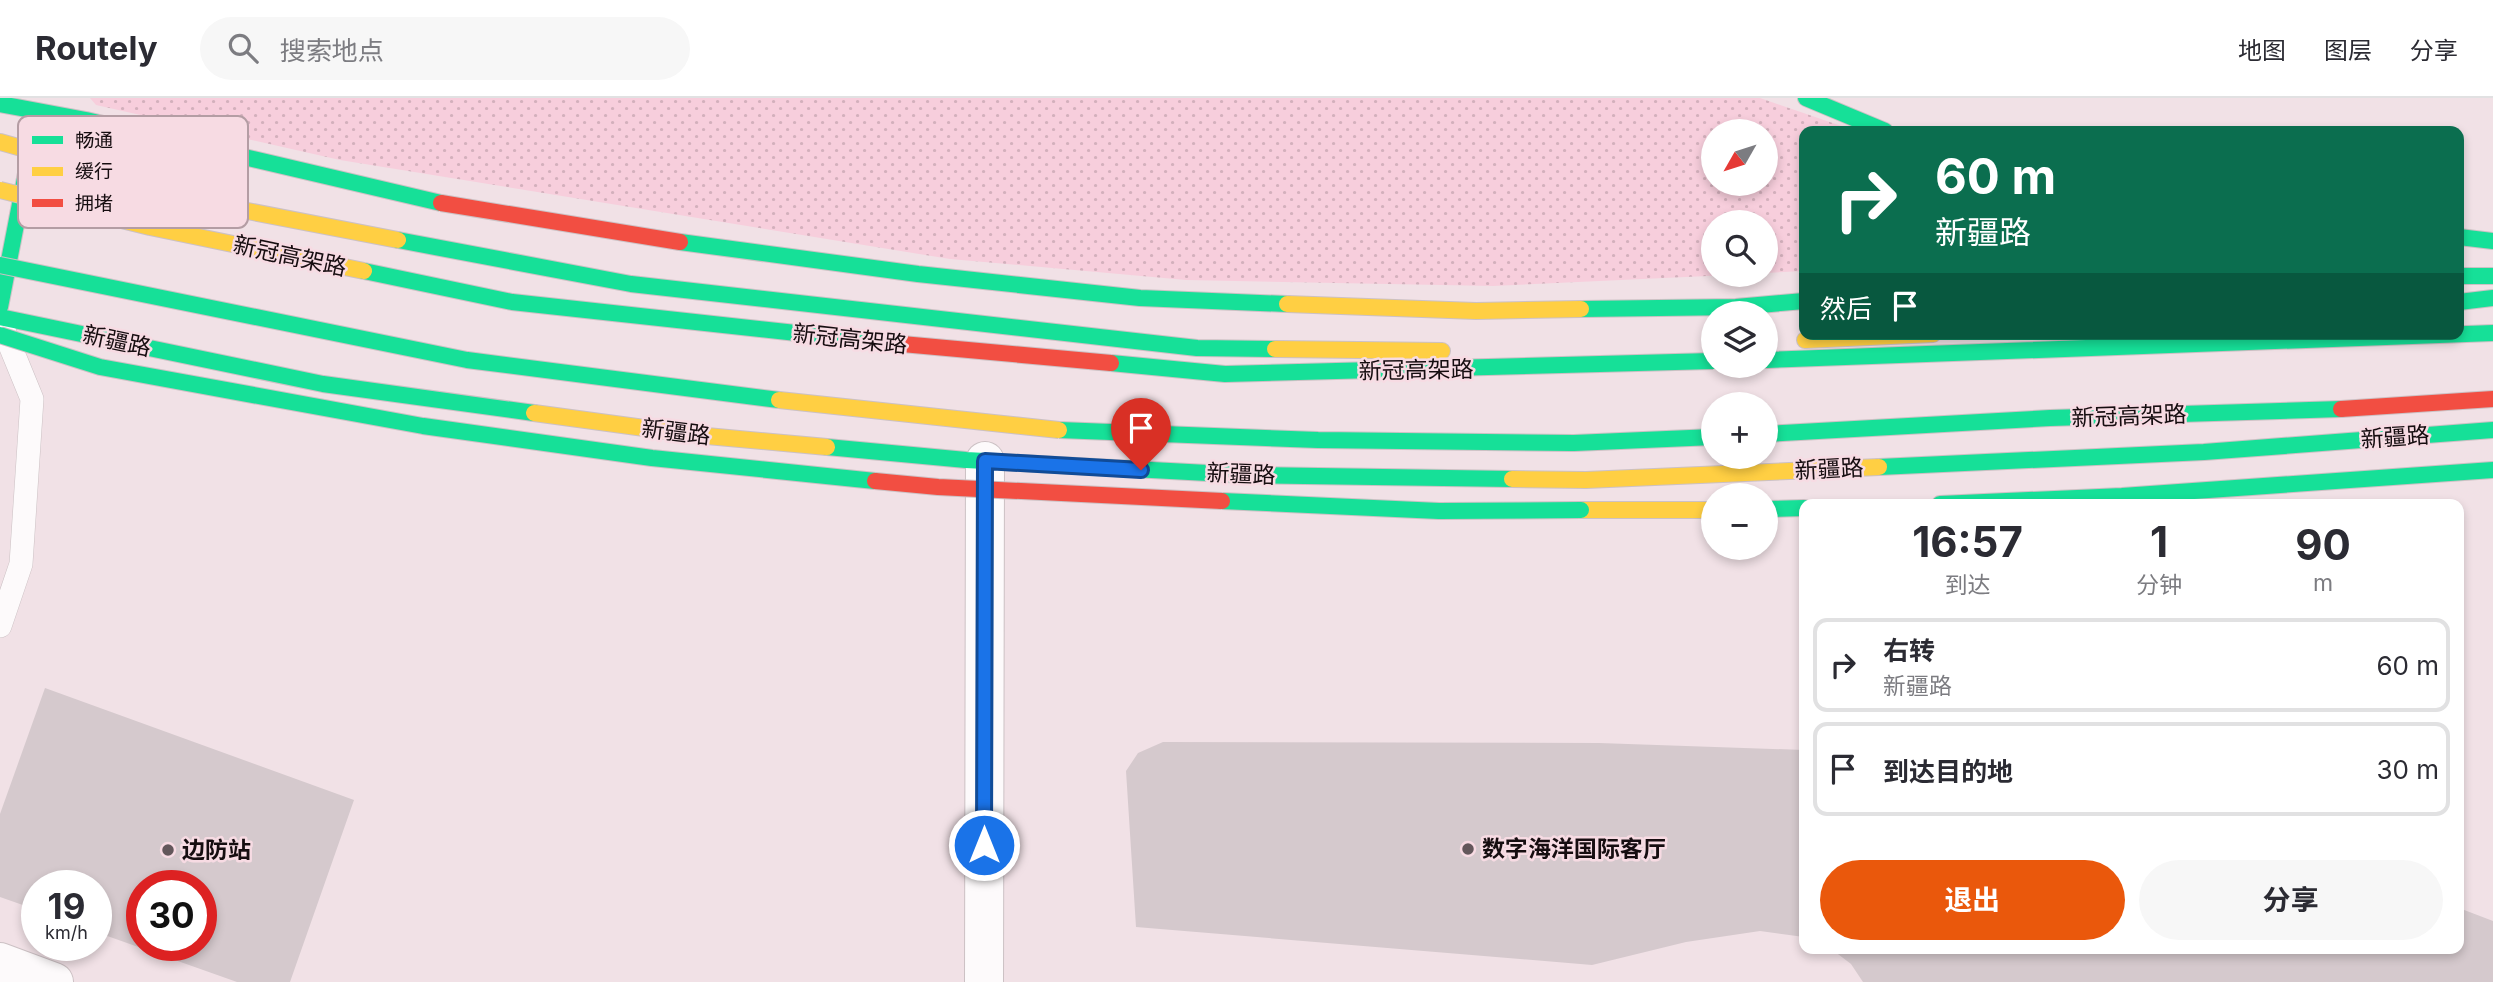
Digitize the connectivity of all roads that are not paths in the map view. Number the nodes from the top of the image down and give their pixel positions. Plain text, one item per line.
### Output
1 (29, 98) edge
2 (1806, 98) edge
3 (0, 104) edge
4 (29, 116) edge
5 (63, 116) edge
6 (1873, 126) edge
7 (18, 140) edge
8 (0, 142) edge
9 (248, 157) edge
10 (0, 190) edge
11 (18, 194) edge
12 (18, 206) edge
13 (248, 211) edge
14 (155, 228) edge
15 (2464, 238) edge
16 (2493, 241) edge
17 (0, 265) edge
18 (2493, 275) edge
19 (2464, 276) edge
20 (2493, 298) edge
21 (1799, 301) edge
22 (2464, 301) edge
23 (0, 307) edge
24 (0, 319) edge
25 (2493, 333) edge
26 (2464, 334) edge
27 (0, 335) edge
28 (1791, 340) dead end
29 (1799, 340) edge
30 (2305, 340) edge
31 (1616, 348) dead end
32 (1778, 360) edge
33 (1701, 361) edge
34 (2493, 399) edge
35 (2493, 430) edge
36 (1778, 433) edge
37 (1701, 438) edge
38 (985, 461) junction
39 (2493, 470) edge
40 (2054, 499) edge
41 (1799, 508) edge
42 (1778, 509) edge
43 (1701, 510) edge
44 (0, 626) edge
45 (0, 962) edge
46 (54, 982) edge
47 (984, 982) edge

1 - 4 main road
2 - 6 main road
3 - 5 main road, bridge
7 - 8 main road
9 - 21 main road, bridge
10 - 11 main road, 新冠高架路, bridge
12 - 23 main road
13 - 31 main road
14 - 33 main road, 新冠高架路, bridge
15 - 16 main road
17 - 37 main road, bridge
18 - 19 main road
20 - 22 main road
24 - 38 main road, 新疆路
24 - 44 lane
25 - 26 main road
27 - 43 main road, bridge
28 - 29 main road
30 - 32 main road
34 - 36 main road, 新冠高架路
35 - 38 main road, 新疆路
38 - 47 street
39 - 40 main road
41 - 42 main road
45 - 46 street

